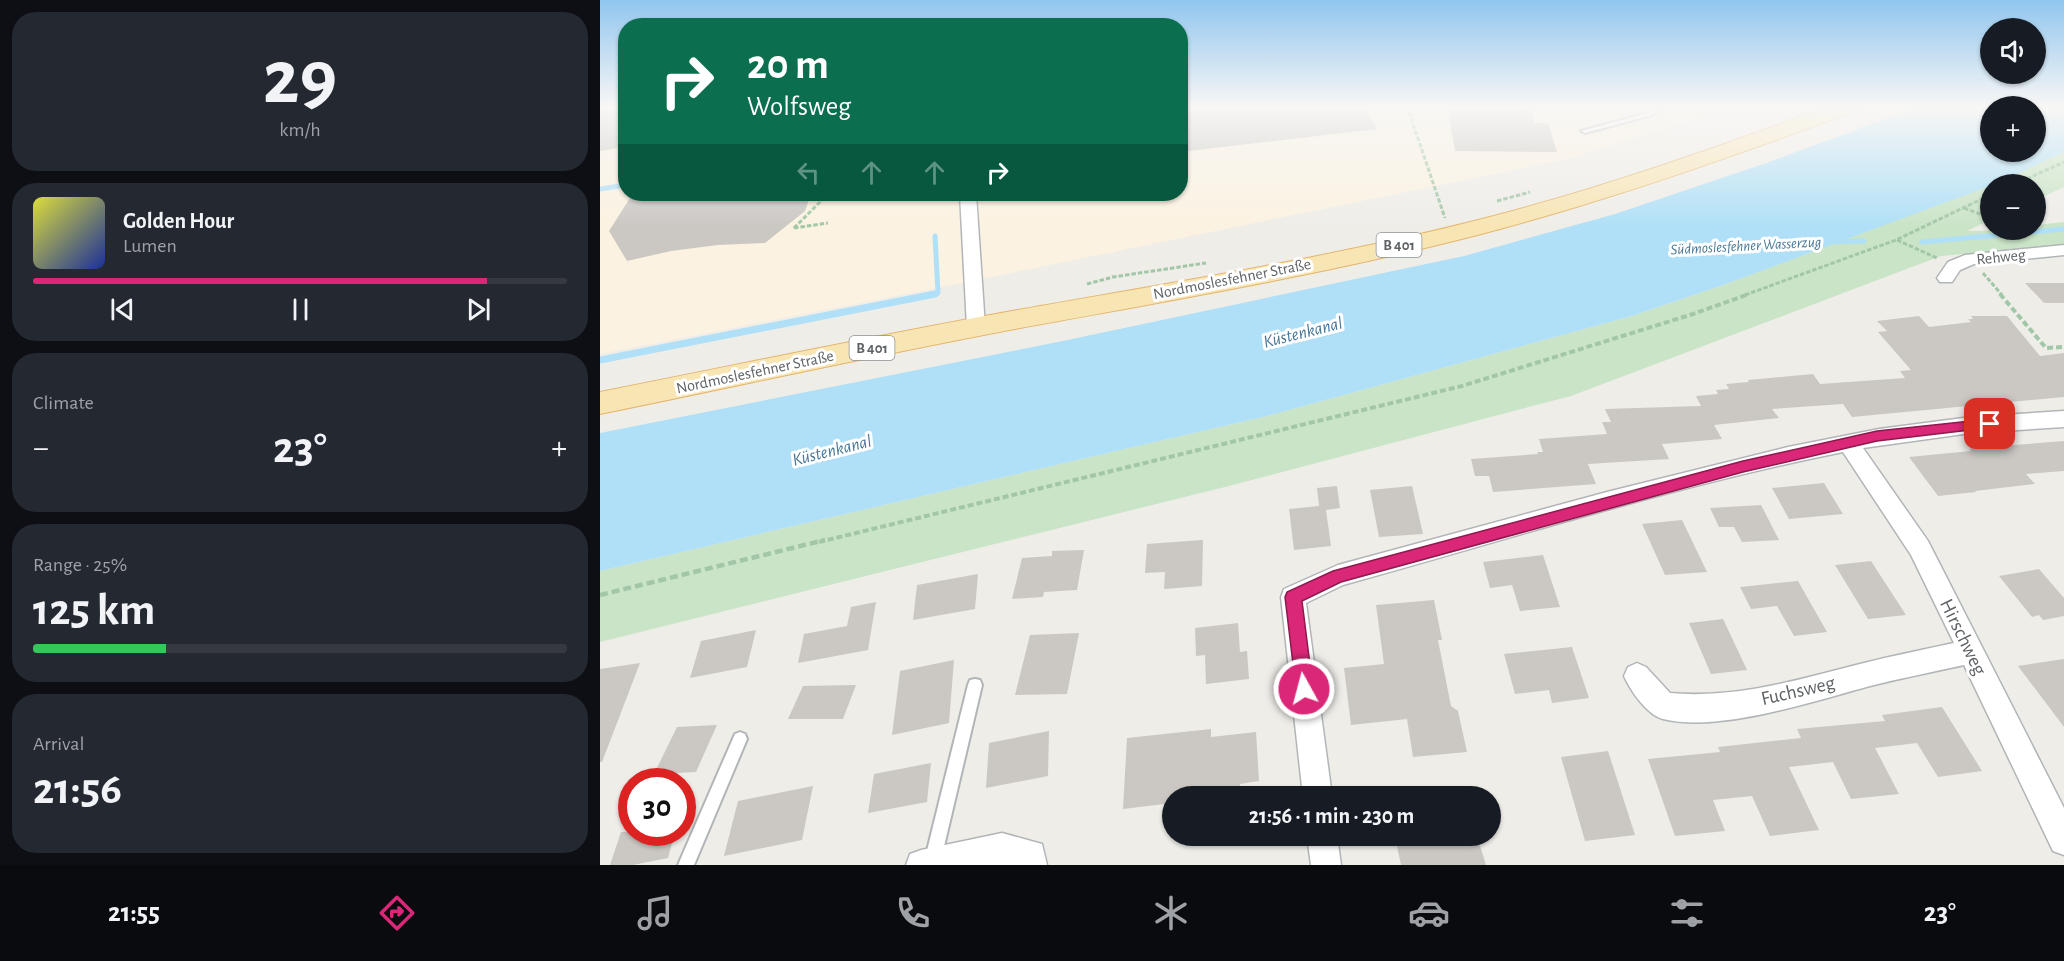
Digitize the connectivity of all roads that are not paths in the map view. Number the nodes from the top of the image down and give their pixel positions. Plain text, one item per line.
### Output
1 (1740, 146) edge
2 (967, 201) edge
3 (2064, 250) edge
4 (1957, 268) road end
5 (976, 327) junction
6 (600, 403) edge
7 (2064, 419) edge
8 (1848, 442) junction
9 (1970, 652) junction
10 (1637, 676) dead end
11 (975, 685) dead end
12 (740, 739) dead end
13 (1316, 786) edge
14 (2064, 840) edge
15 (1323, 846) edge
16 (926, 864) edge
17 (686, 865) edge
18 (1032, 865) edge
19 (1326, 865) edge

1 - 5 main road, Nordmoslesfehner Straße / B 401
2 - 5 street
3 - 4 street, Rehweg
5 - 6 main road, Nordmoslesfehner Straße / B 401
7 - 8 street
8 - 9 street, Hirschweg
8 - 13 street
9 - 10 street, Fuchsweg
9 - 14 street, Hirschweg
11 - 16 lane
12 - 17 lane
15 - 19 street
16 - 18 street

